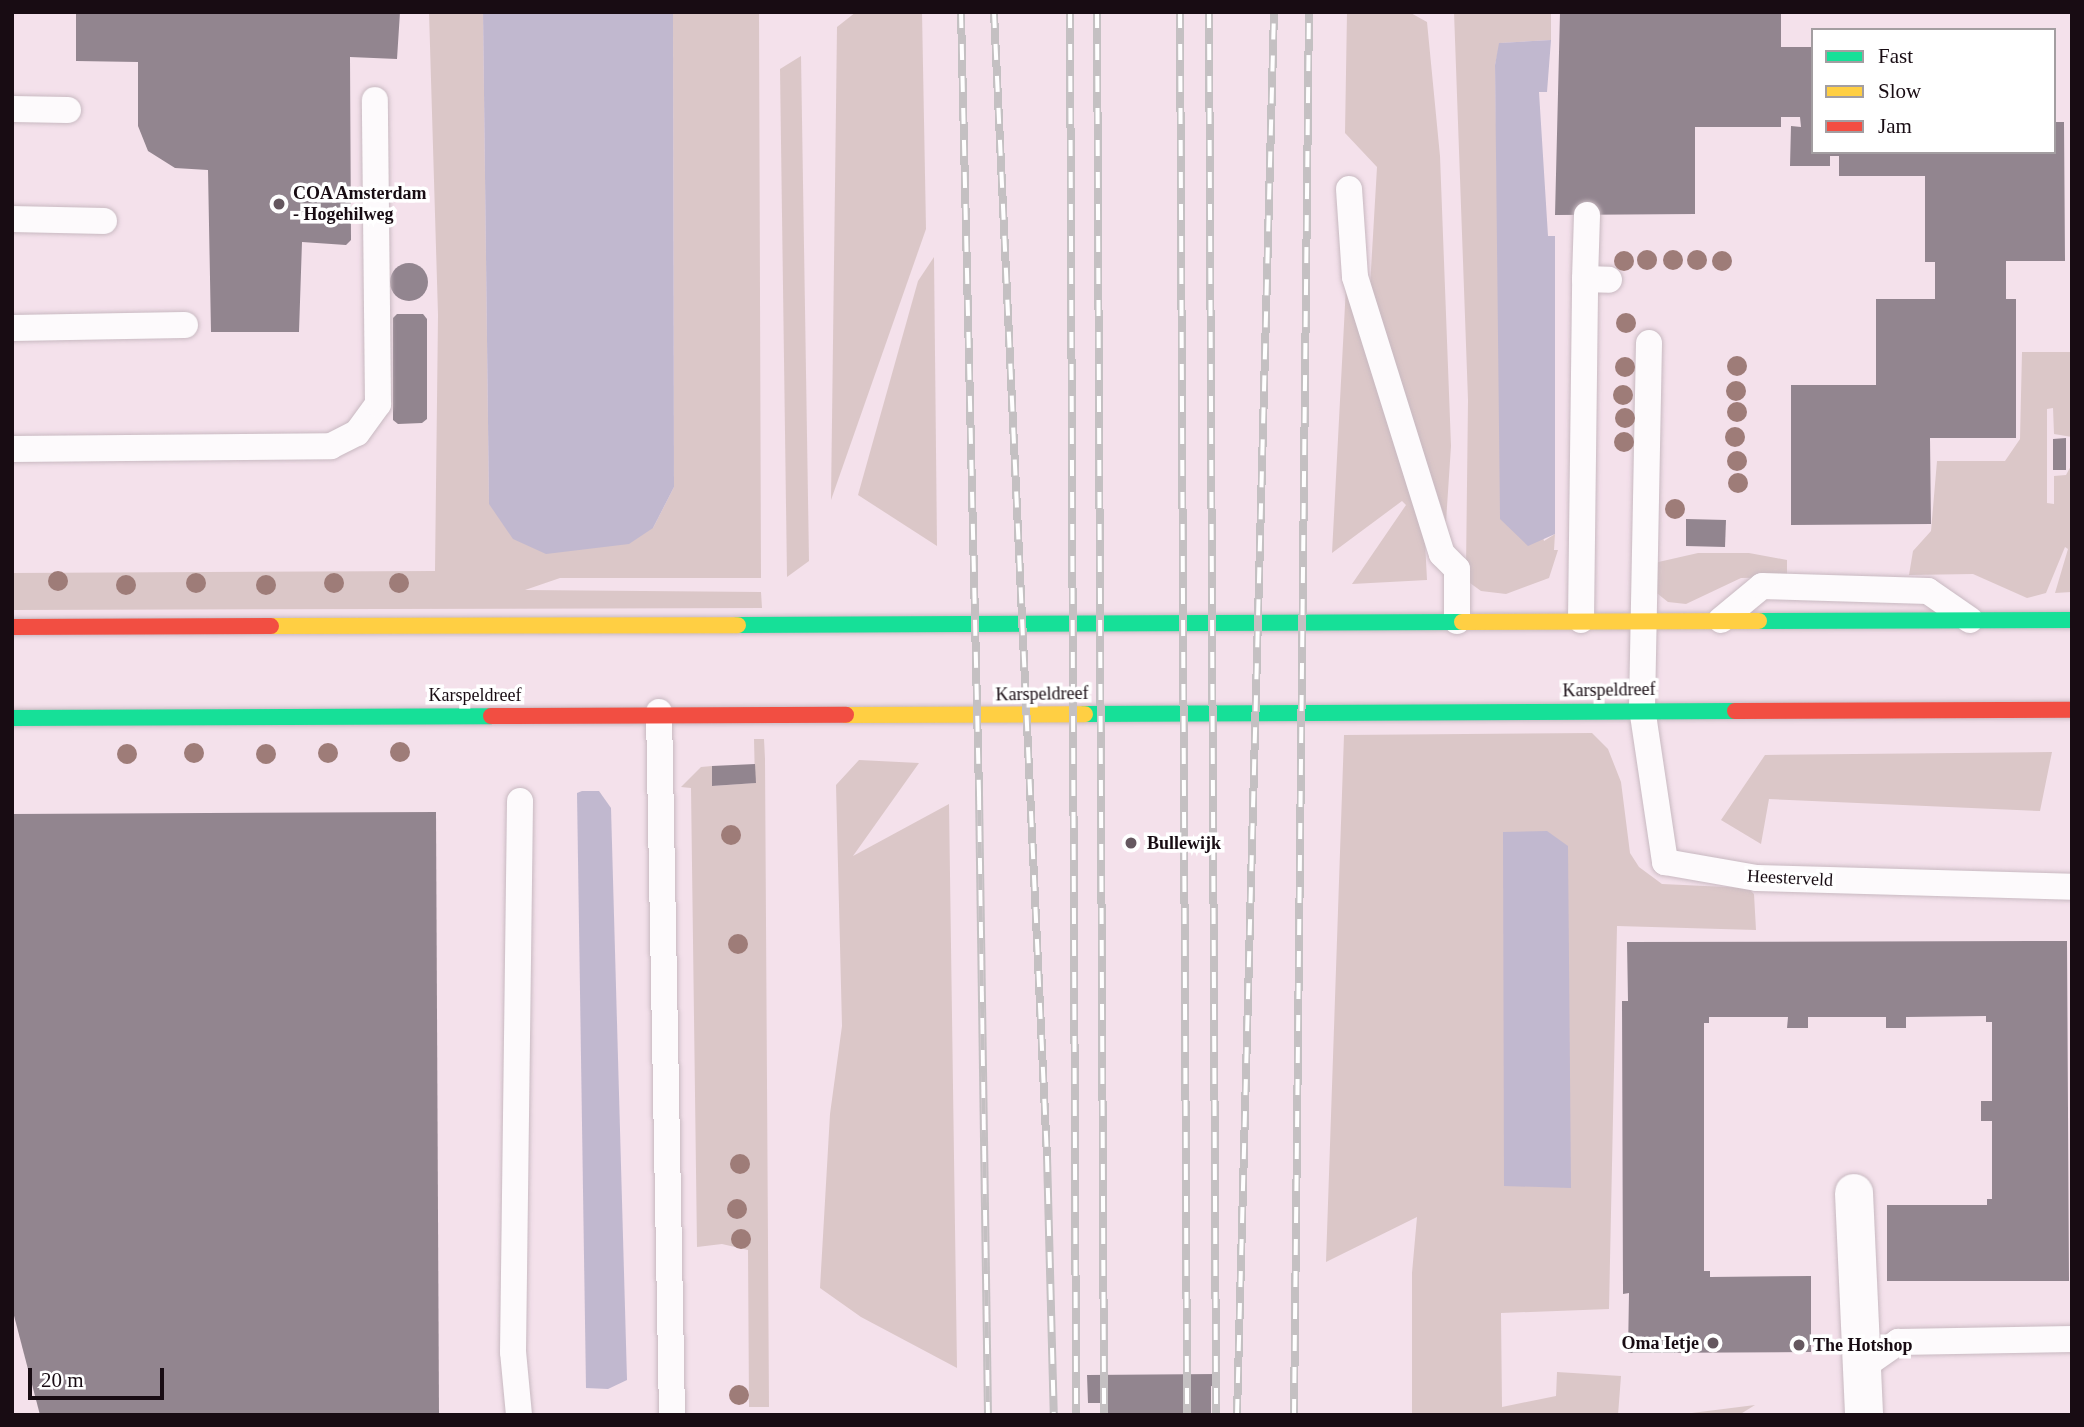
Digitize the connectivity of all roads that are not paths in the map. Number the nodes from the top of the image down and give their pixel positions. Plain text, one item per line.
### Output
1 (375, 100) dead end
2 (12, 109) edge
3 (68, 110) dead end
4 (1349, 189) dead end
5 (1587, 215) dead end
6 (12, 219) edge
7 (104, 221) dead end
8 (186, 326) dead end
9 (12, 328) edge
10 (1649, 343) dead end
11 (12, 449) edge
12 (1581, 620) junction
13 (1643, 620) junction
14 (1721, 620) joint
15 (1970, 620) joint
16 (2072, 620) edge
17 (1457, 621) junction
18 (12, 626) edge
19 (1642, 708) junction
20 (2072, 710) edge
21 (659, 712) junction
22 (12, 718) edge
23 (520, 801) dead end
24 (2072, 887) edge
25 (1854, 1193) dead end
26 (2072, 1339) edge
27 (1864, 1366) junction
28 (519, 1415) edge
29 (673, 1415) edge
30 (1864, 1415) edge

1 - 11 lane
2 - 3 lane
4 - 17 lane
5 - 12 lane
6 - 7 lane
8 - 9 lane
10 - 13 lane
12 - 13 main road
12 - 17 main road
13 - 14 main road
13 - 19 lane
14 - 15 lane
15 - 16 main road
17 - 18 main road
19 - 20 main road, Karspeldreef
19 - 21 main road, Karspeldreef
19 - 24 lane, Heesterveld
21 - 22 main road, Karspeldreef
21 - 29 lane
23 - 28 lane
25 - 27 street
26 - 27 lane
27 - 30 street

